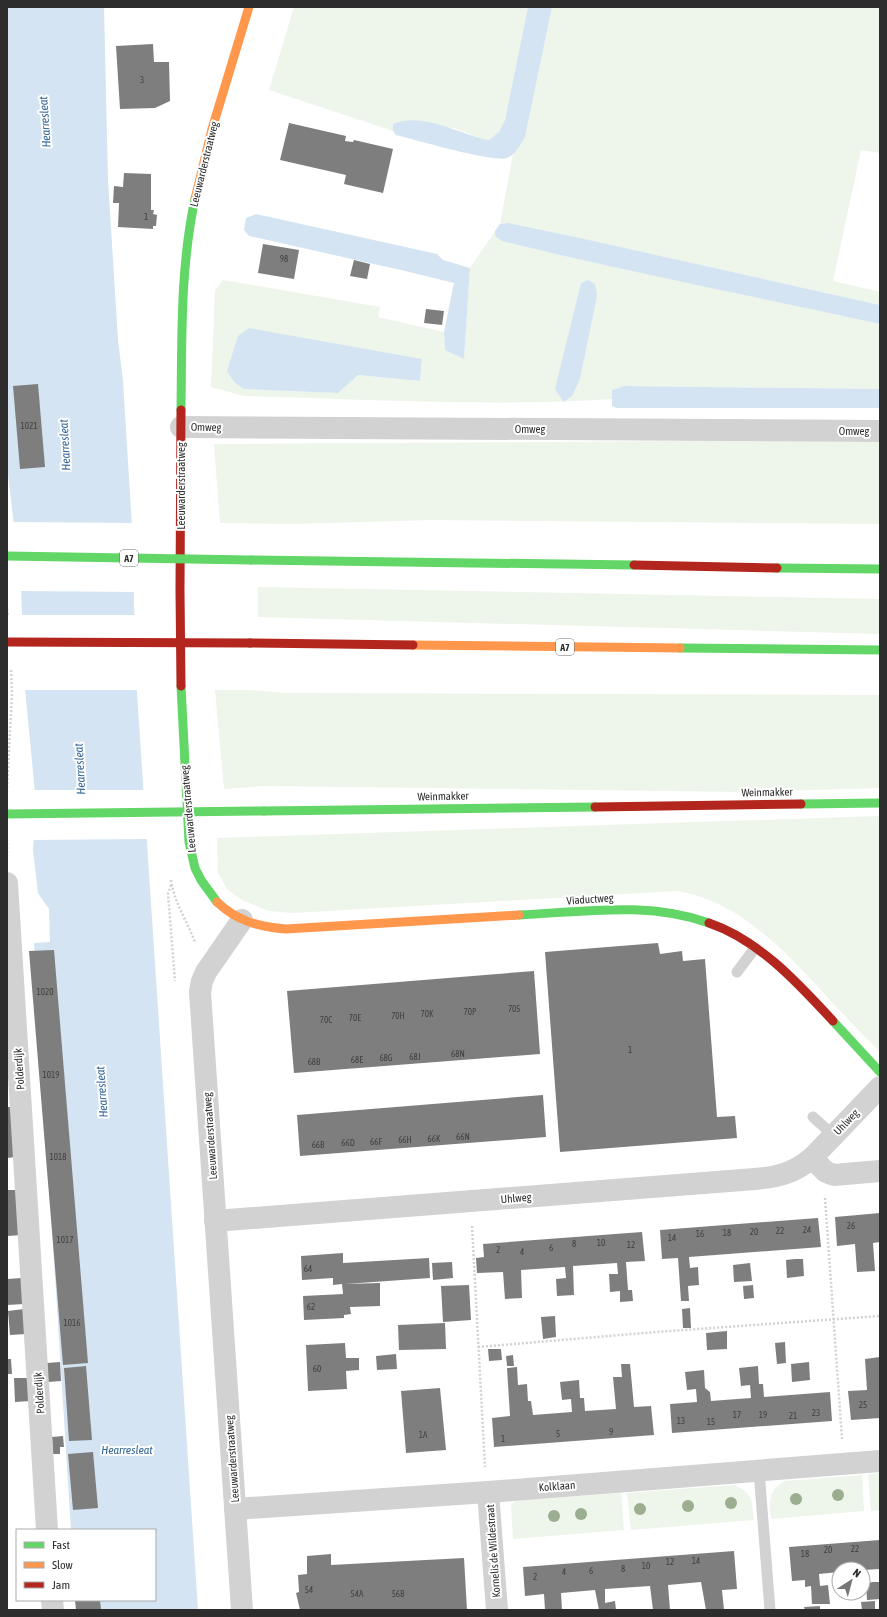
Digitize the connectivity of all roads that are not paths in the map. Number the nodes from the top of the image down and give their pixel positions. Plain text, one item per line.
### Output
1 (249, 7) edge
2 (181, 427) junction
3 (880, 431) edge
4 (7, 556) edge
5 (880, 568) edge
6 (7, 642) edge
7 (880, 650) edge
8 (880, 803) edge
9 (7, 814) edge
10 (7, 883) edge
11 (242, 920) junction
12 (755, 948) junction
13 (737, 972) dead end
14 (880, 1072) edge
15 (880, 1087) edge
16 (813, 1117) dead end
17 (834, 1135) junction
18 (812, 1158) junction
19 (880, 1171) edge
20 (215, 1221) junction
21 (880, 1461) edge
22 (759, 1471) junction
23 (488, 1492) junction
24 (235, 1509) junction
25 (47, 1529) edge
26 (242, 1610) edge
27 (497, 1610) edge
28 (770, 1610) edge

1 - 2 main road, Leeuwarderstraatweg
2 - 3 street, Omweg
2 - 11 main road, Leeuwarderstraatweg
4 - 5 main road, A7, bridge
6 - 7 main road, A7, bridge
8 - 9 main road, Weinmakker, bridge
10 - 25 street, Polderdijk
11 - 12 main road, Viaductweg
11 - 20 street, Leeuwarderstraatweg
12 - 13 lane
12 - 14 main road, Viaductweg
15 - 17 street, Uhlweg
16 - 17 lane
17 - 18 street, Uhlweg
18 - 19 street
18 - 20 street, Uhlweg
20 - 24 street, Leeuwarderstraatweg
21 - 22 street, Kolklaan
22 - 23 street, Kolklaan
22 - 28 lane
23 - 24 street, Kolklaan
23 - 27 street, Kornelis de Wildestraat
24 - 26 street, Leeuwarderstraatweg

